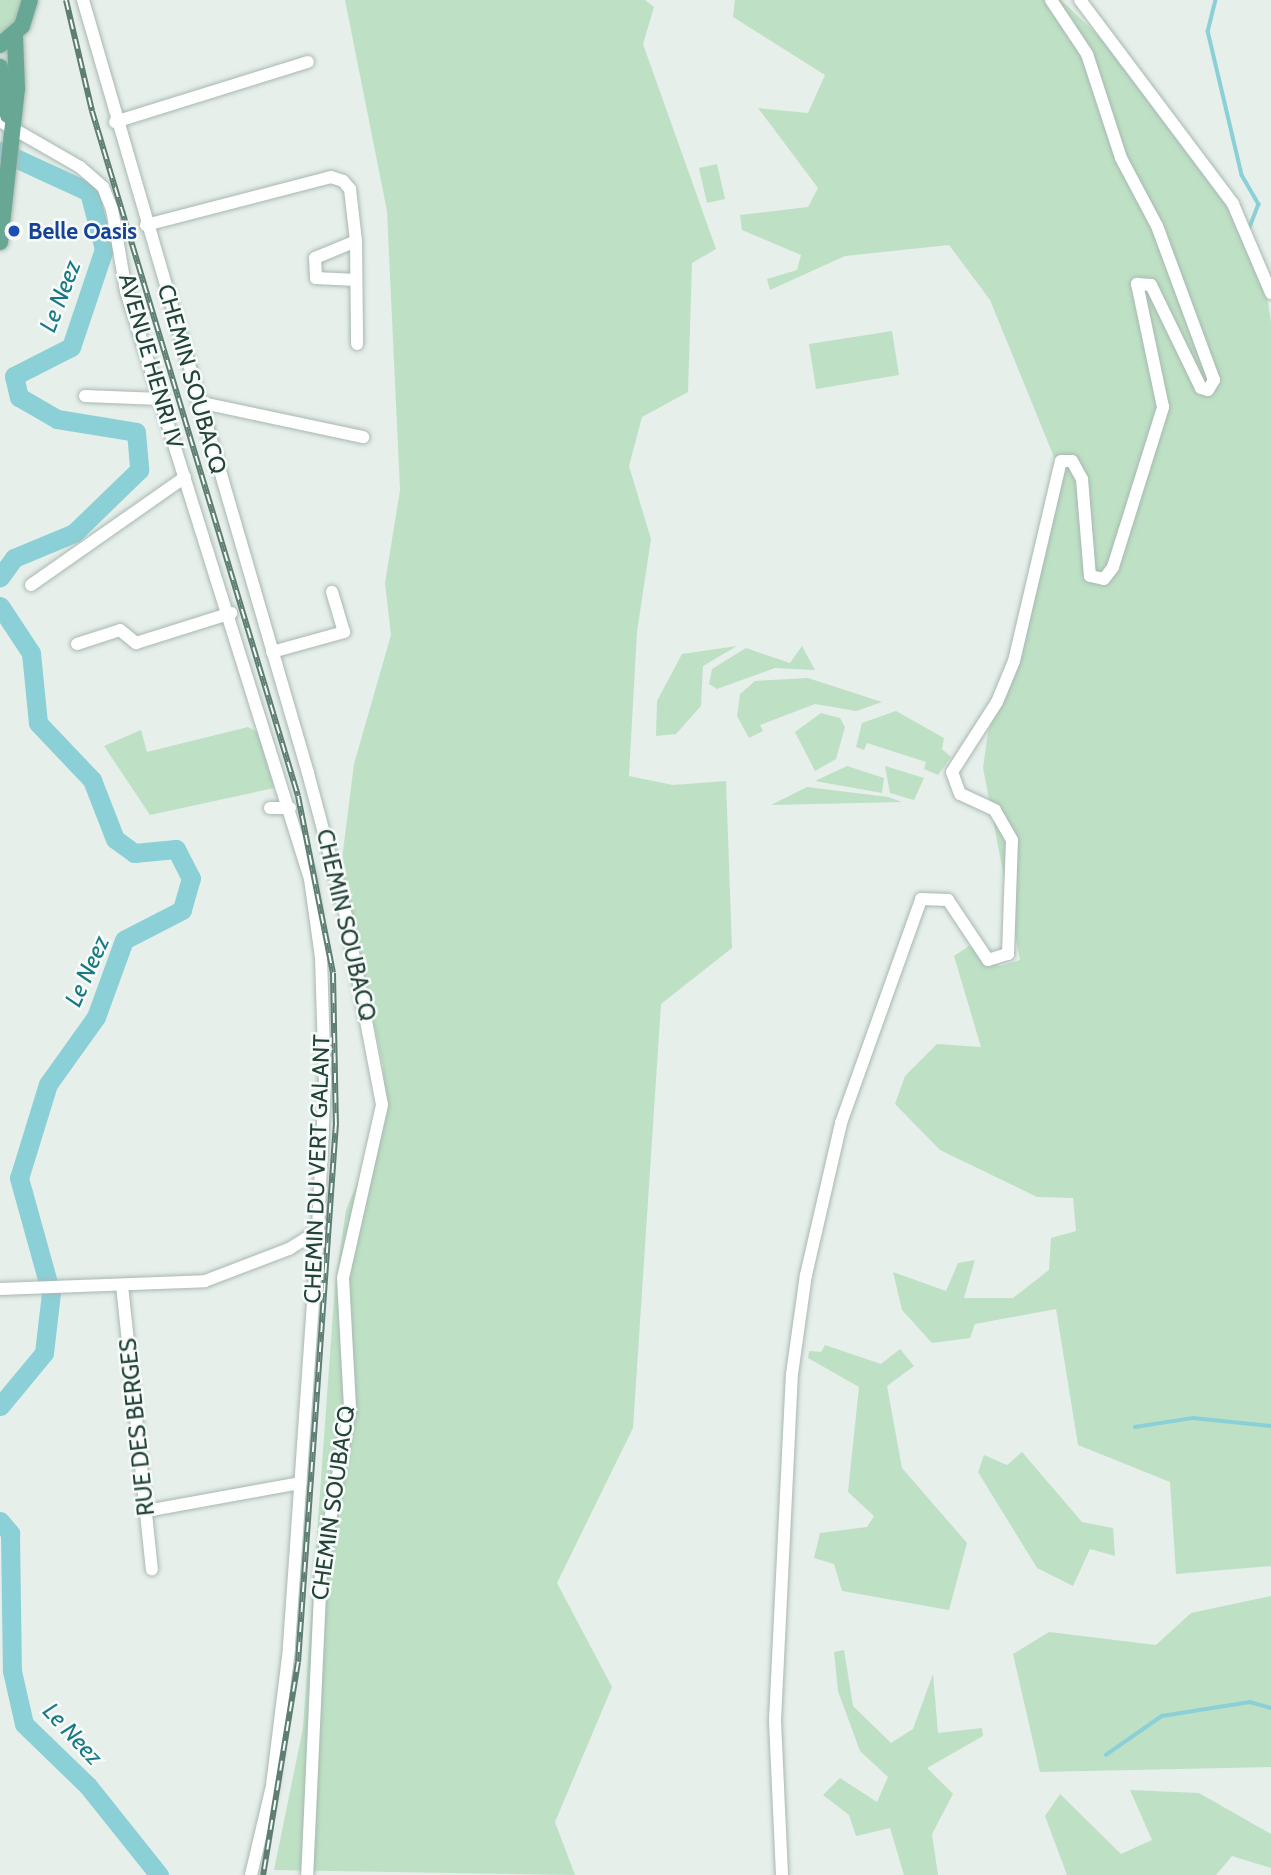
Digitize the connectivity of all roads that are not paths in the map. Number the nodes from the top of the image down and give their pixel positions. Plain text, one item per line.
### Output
1 (30, 0) edge
2 (83, 0) edge
3 (1051, 0) edge
4 (1080, 0) edge
5 (7, 41) edge
6 (308, 62) dead end
7 (0, 67) edge
8 (2, 95) edge
9 (115, 122) junction
10 (7, 131) edge
11 (146, 225) junction
12 (356, 241) junction
13 (0, 242) edge
14 (356, 280) junction
15 (1271, 293) edge
16 (356, 344) dead end
17 (85, 396) dead end
18 (160, 399) junction
19 (198, 401) junction
20 (363, 437) dead end
21 (185, 477) junction
22 (31, 585) dead end
23 (332, 592) dead end
24 (231, 613) junction
25 (77, 644) dead end
26 (272, 652) junction
27 (270, 808) dead end
28 (290, 808) junction
29 (318, 1231) junction
30 (122, 1284) junction
31 (0, 1289) edge
32 (300, 1483) junction
33 (146, 1511) junction
34 (152, 1569) dead end
35 (251, 1875) edge
36 (307, 1875) edge
37 (782, 1875) edge

1 - 5 main road
2 - 9 street, CHEMIN SOUBACQ
3 - 37 street
4 - 15 street
5 - 10 main road
6 - 9 street
7 - 8 main road
8 - 10 main road
9 - 11 street, CHEMIN SOUBACQ
10 - 13 main road
10 - 18 street, AVENUE HENRI IV
11 - 12 street
11 - 19 street, CHEMIN SOUBACQ
12 - 14 street
12 - 14 street
14 - 16 street
17 - 18 street
18 - 21 street, AVENUE HENRI IV
19 - 20 street
19 - 26 street, CHEMIN SOUBACQ
21 - 22 street
21 - 24 street, CHEMIN DU VERT GALANT
23 - 26 street
24 - 25 street
24 - 28 street, CHEMIN DU VERT GALANT
26 - 36 street, CHEMIN SOUBACQ
27 - 28 street
28 - 29 street, CHEMIN DU VERT GALANT
29 - 30 street
29 - 32 street, CHEMIN DU VERT GALANT
30 - 31 street
30 - 33 street, RUE DES BERGES
32 - 33 street
32 - 35 street, CHEMIN DU VERT GALANT
33 - 34 street, RUE DES BERGES

